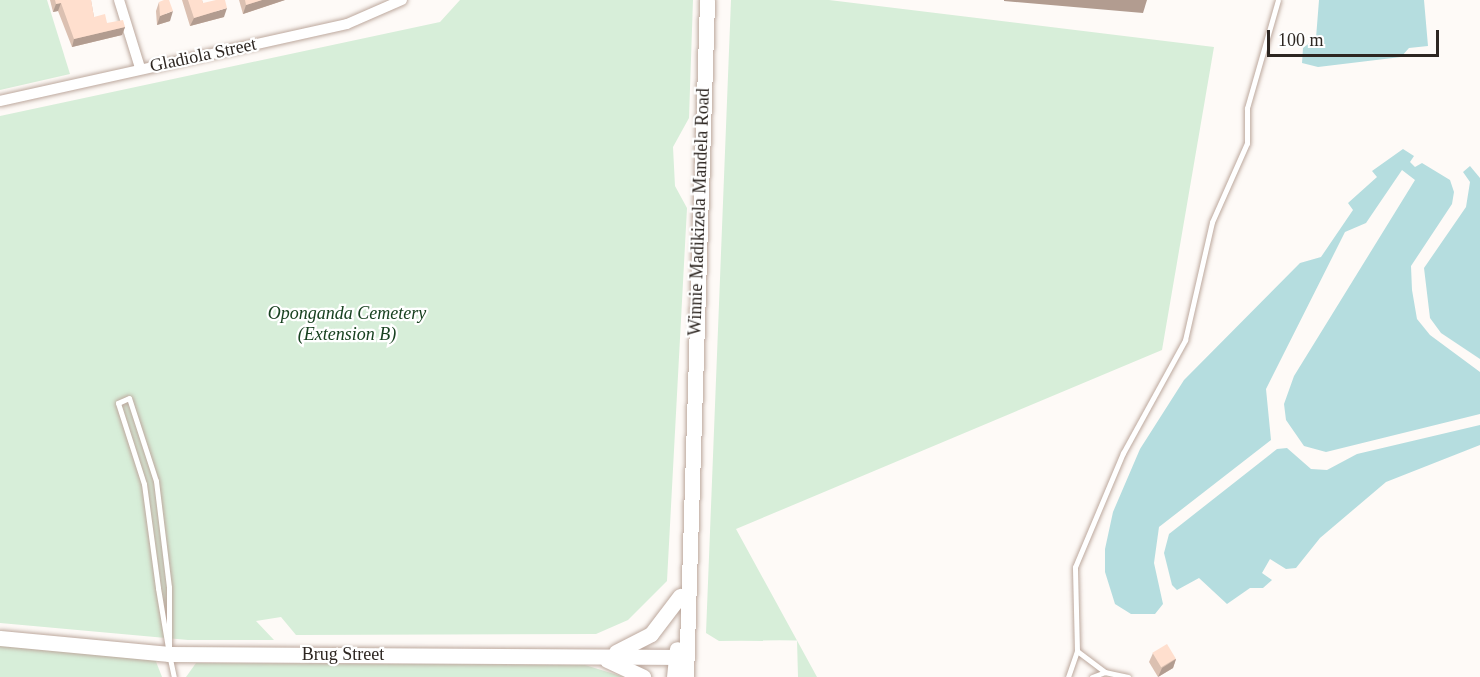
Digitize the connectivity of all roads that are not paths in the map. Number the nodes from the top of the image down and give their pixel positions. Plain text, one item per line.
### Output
1 (119, 0) edge
2 (402, 0) edge
3 (707, 0) edge
4 (1278, 0) edge
5 (140, 68) junction
6 (0, 101) edge
7 (690, 424) junction
8 (680, 596) junction
9 (0, 638) edge
10 (1077, 651) junction
11 (169, 654) junction
12 (598, 656) junction
13 (681, 657) junction
14 (1105, 672) junction
15 (174, 677) edge
16 (643, 677) edge
17 (674, 677) edge
18 (686, 677) edge
19 (1068, 677) edge
20 (1092, 677) edge
21 (1128, 677) edge

1 - 5 street
2 - 5 street, Gladiola Street
3 - 7 main road, Winnie Madikizela Mandela Road
4 - 10 lane
5 - 6 street, Gladiola Street
7 - 8 main road, Winnie Madikizela Mandela Road
7 - 13 main road, Winnie Madikizela Mandela Road
8 - 12 main road
8 - 13 main road, Winnie Madikizela Mandela Road
9 - 11 main road, Brug Street
10 - 14 lane
10 - 19 lane
11 - 11 lane
11 - 12 main road, Brug Street
11 - 15 lane
12 - 13 main road, Brug Street
12 - 16 main road
13 - 17 main road, Winnie Madikizela Mandela Road
13 - 18 main road, Winnie Madikizela Mandela Road
14 - 20 lane
14 - 21 lane

